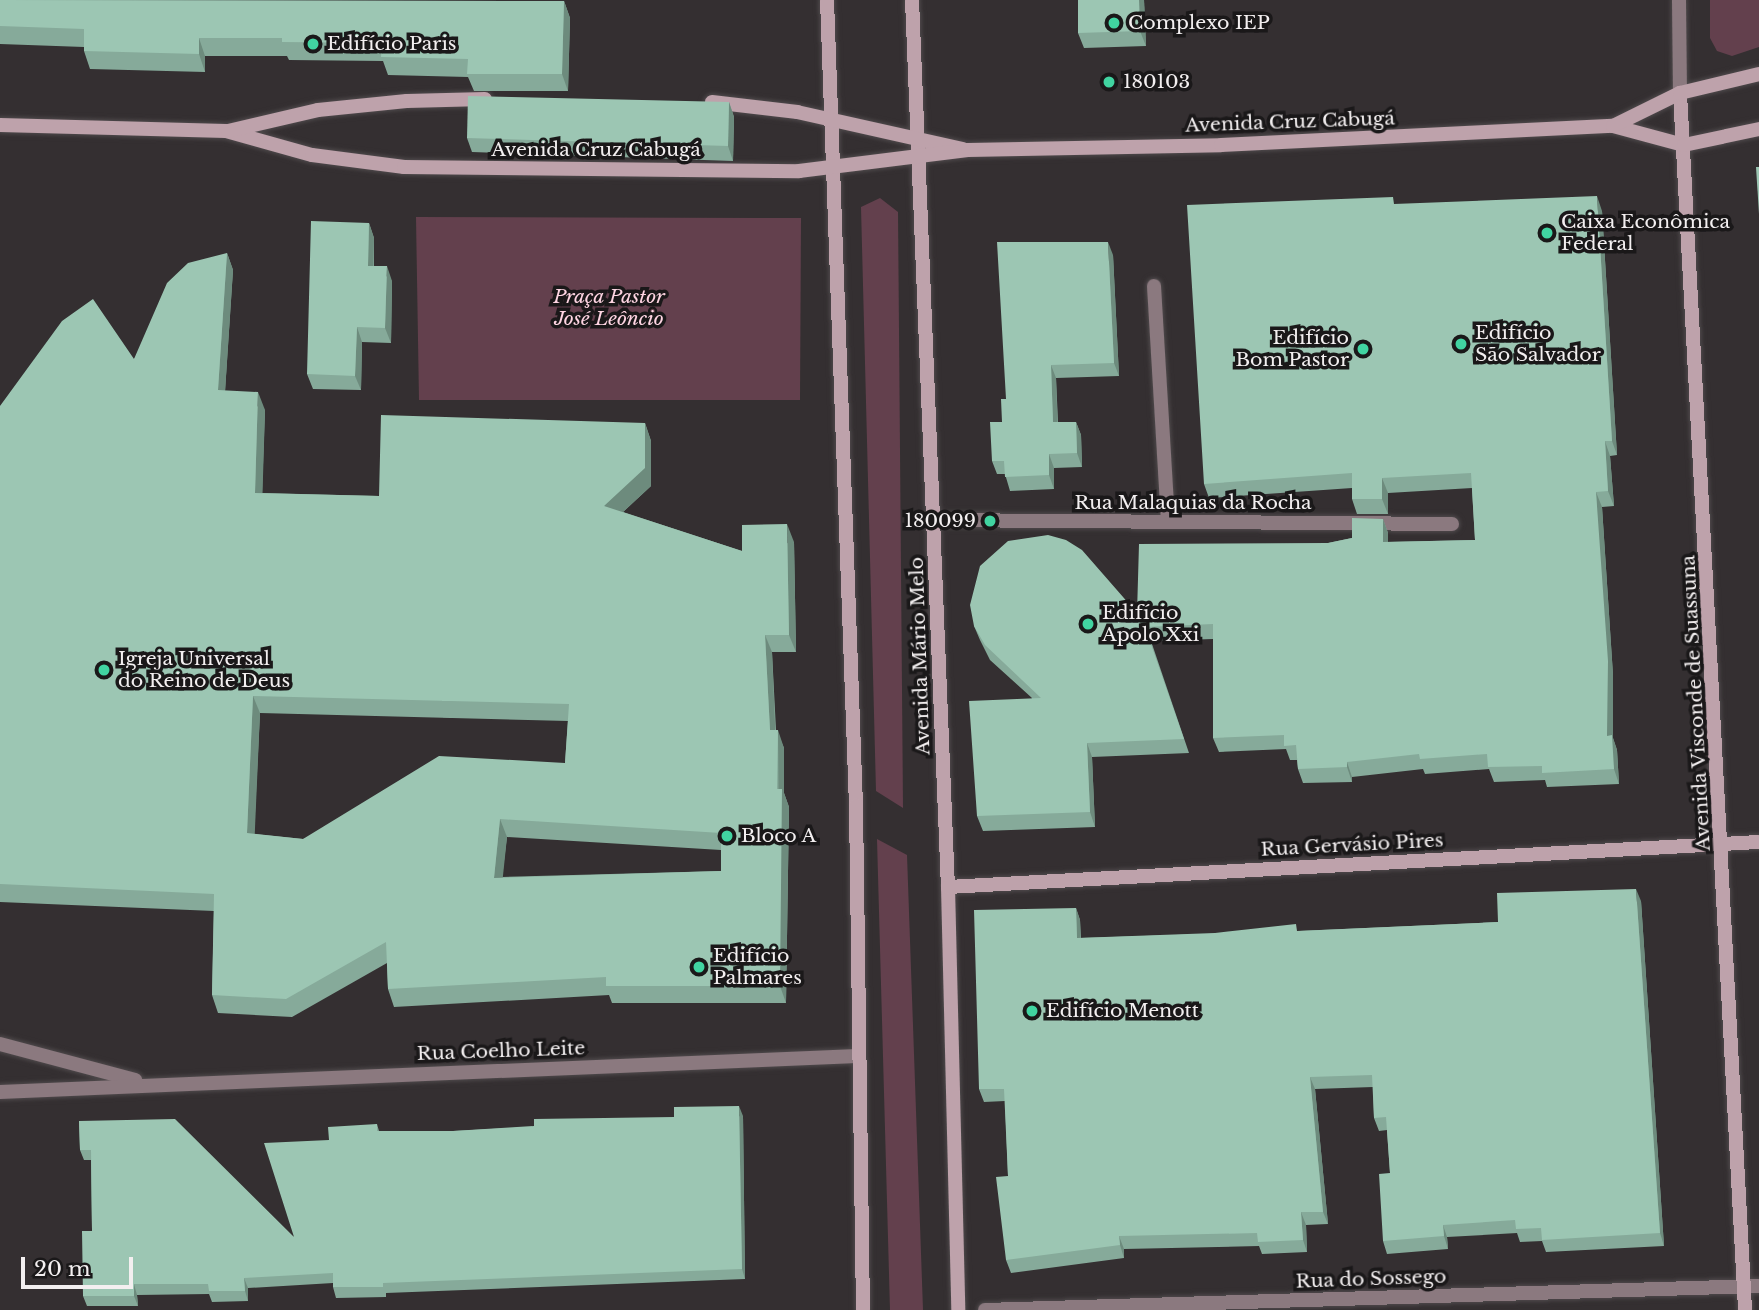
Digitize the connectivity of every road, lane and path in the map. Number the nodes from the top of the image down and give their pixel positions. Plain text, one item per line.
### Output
1 (827, 0) edge
2 (912, 0) edge
3 (1679, 0) edge
4 (1759, 74) edge
5 (1681, 93) junction
6 (503, 99) edge
7 (692, 101) edge
8 (832, 119) junction
9 (0, 125) edge
10 (1613, 126) junction
11 (1759, 129) edge
12 (226, 131) junction
13 (916, 138) junction
14 (1684, 145) junction
15 (968, 150) junction
16 (918, 158) junction
17 (833, 167) junction
18 (1154, 286) dead end
19 (934, 520) junction
20 (1168, 522) junction
21 (1452, 524) dead end
22 (1759, 842) edge
23 (1724, 844) junction
24 (948, 887) junction
25 (0, 1044) edge
26 (857, 1056) junction
27 (146, 1083) junction
28 (0, 1092) edge
29 (1752, 1286) edge
30 (863, 1310) edge
31 (958, 1310) edge
32 (985, 1310) edge
33 (1745, 1310) edge

1 - 8 main road
2 - 13 main road, Avenida Mário Melo
3 - 5 street
4 - 5 main road, Avenida Cruz Cabugá
5 - 10 main road, Avenida Cruz Cabugá
5 - 14 main road, Avenida Visconde de Suassuna
6 - 12 main road, Avenida Cruz Cabugá
7 - 8 main road, Avenida Cruz Cabugá
8 - 13 main road, Avenida Cruz Cabugá
8 - 17 main road
9 - 12 main road, Avenida Cruz Cabugá
10 - 14 main road, Avenida Cruz Cabugá
10 - 15 main road, Avenida Cruz Cabugá
11 - 14 main road, Avenida Cruz Cabugá
12 - 17 main road, Avenida Cruz Cabugá
13 - 15 main road, Avenida Cruz Cabugá
13 - 16 main road, Avenida Mário Melo
14 - 23 main road, Avenida Visconde de Suassuna
15 - 16 main road, Avenida Cruz Cabugá
16 - 17 main road, Avenida Cruz Cabugá
16 - 19 main road, Avenida Mário Melo
17 - 26 main road
18 - 20 street
19 - 20 street, Rua Malaquias da Rocha
19 - 24 main road, Avenida Mário Melo
20 - 21 street, Rua Malaquias da Rocha
22 - 23 main road, Rua Gervásio Pires
23 - 24 main road, Rua Gervásio Pires
23 - 29 main road, Avenida Visconde de Suassuna
24 - 31 main road, Avenida Mário Melo
25 - 27 street, Rua Coelho Leite
26 - 27 street, Rua Coelho Leite
26 - 30 main road
27 - 28 street, Rua Coelho Leite
29 - 32 street, Rua do Sossego
29 - 33 main road, Avenida Visconde de Suassuna

